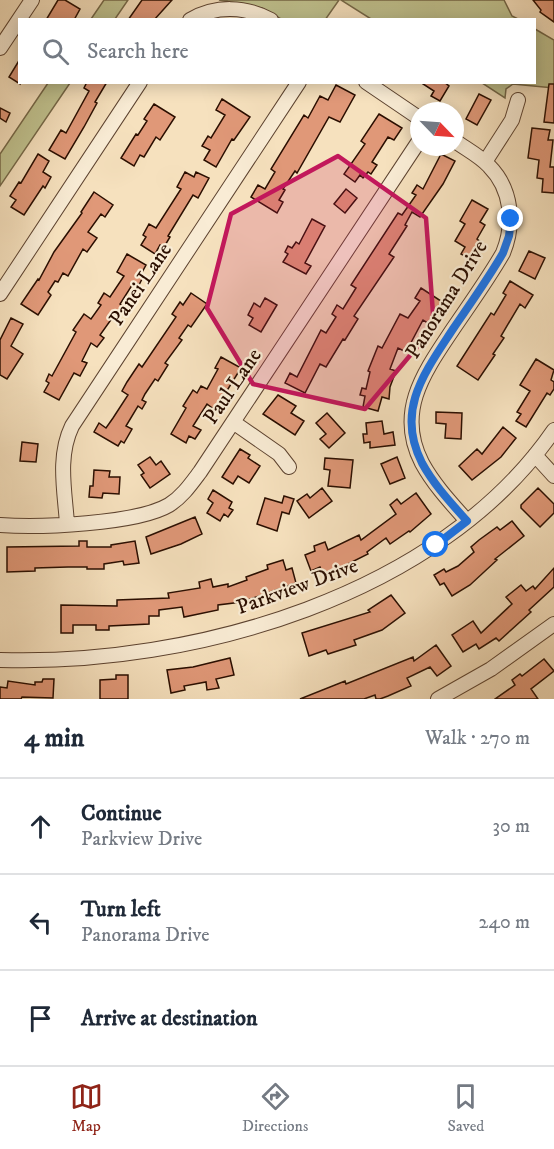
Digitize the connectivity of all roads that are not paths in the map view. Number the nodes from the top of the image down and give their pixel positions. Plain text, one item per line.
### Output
1 (32, 0) edge
2 (20, 18) edge
3 (194, 18) edge
4 (266, 18) edge
5 (18, 21) edge
6 (0, 48) edge
7 (139, 84) edge
8 (298, 84) edge
9 (369, 84) edge
10 (518, 100) dead end
11 (410, 112) edge
12 (464, 147) edge
13 (410, 155) edge
14 (485, 162) junction
15 (0, 294) edge
16 (233, 422) junction
17 (554, 430) edge
18 (535, 455) junction
19 (289, 467) dead end
20 (554, 476) edge
21 (467, 521) junction
22 (67, 524) junction
23 (0, 525) edge
24 (554, 624) edge
25 (0, 660) edge
26 (438, 699) edge

1 - 2 street
3 - 4 street
5 - 6 street
7 - 15 street
8 - 22 street, Panei Lane
9 - 11 street
10 - 14 street
12 - 14 street, Panorama Drive
13 - 16 street, Paul Lane
14 - 21 street, Panorama Drive
16 - 19 street
16 - 22 street, Paul Lane
17 - 18 street, Parkview Drive
18 - 20 street
18 - 21 street, Parkview Drive
21 - 25 street, Parkview Drive
22 - 23 street, Paul Lane
24 - 26 street

